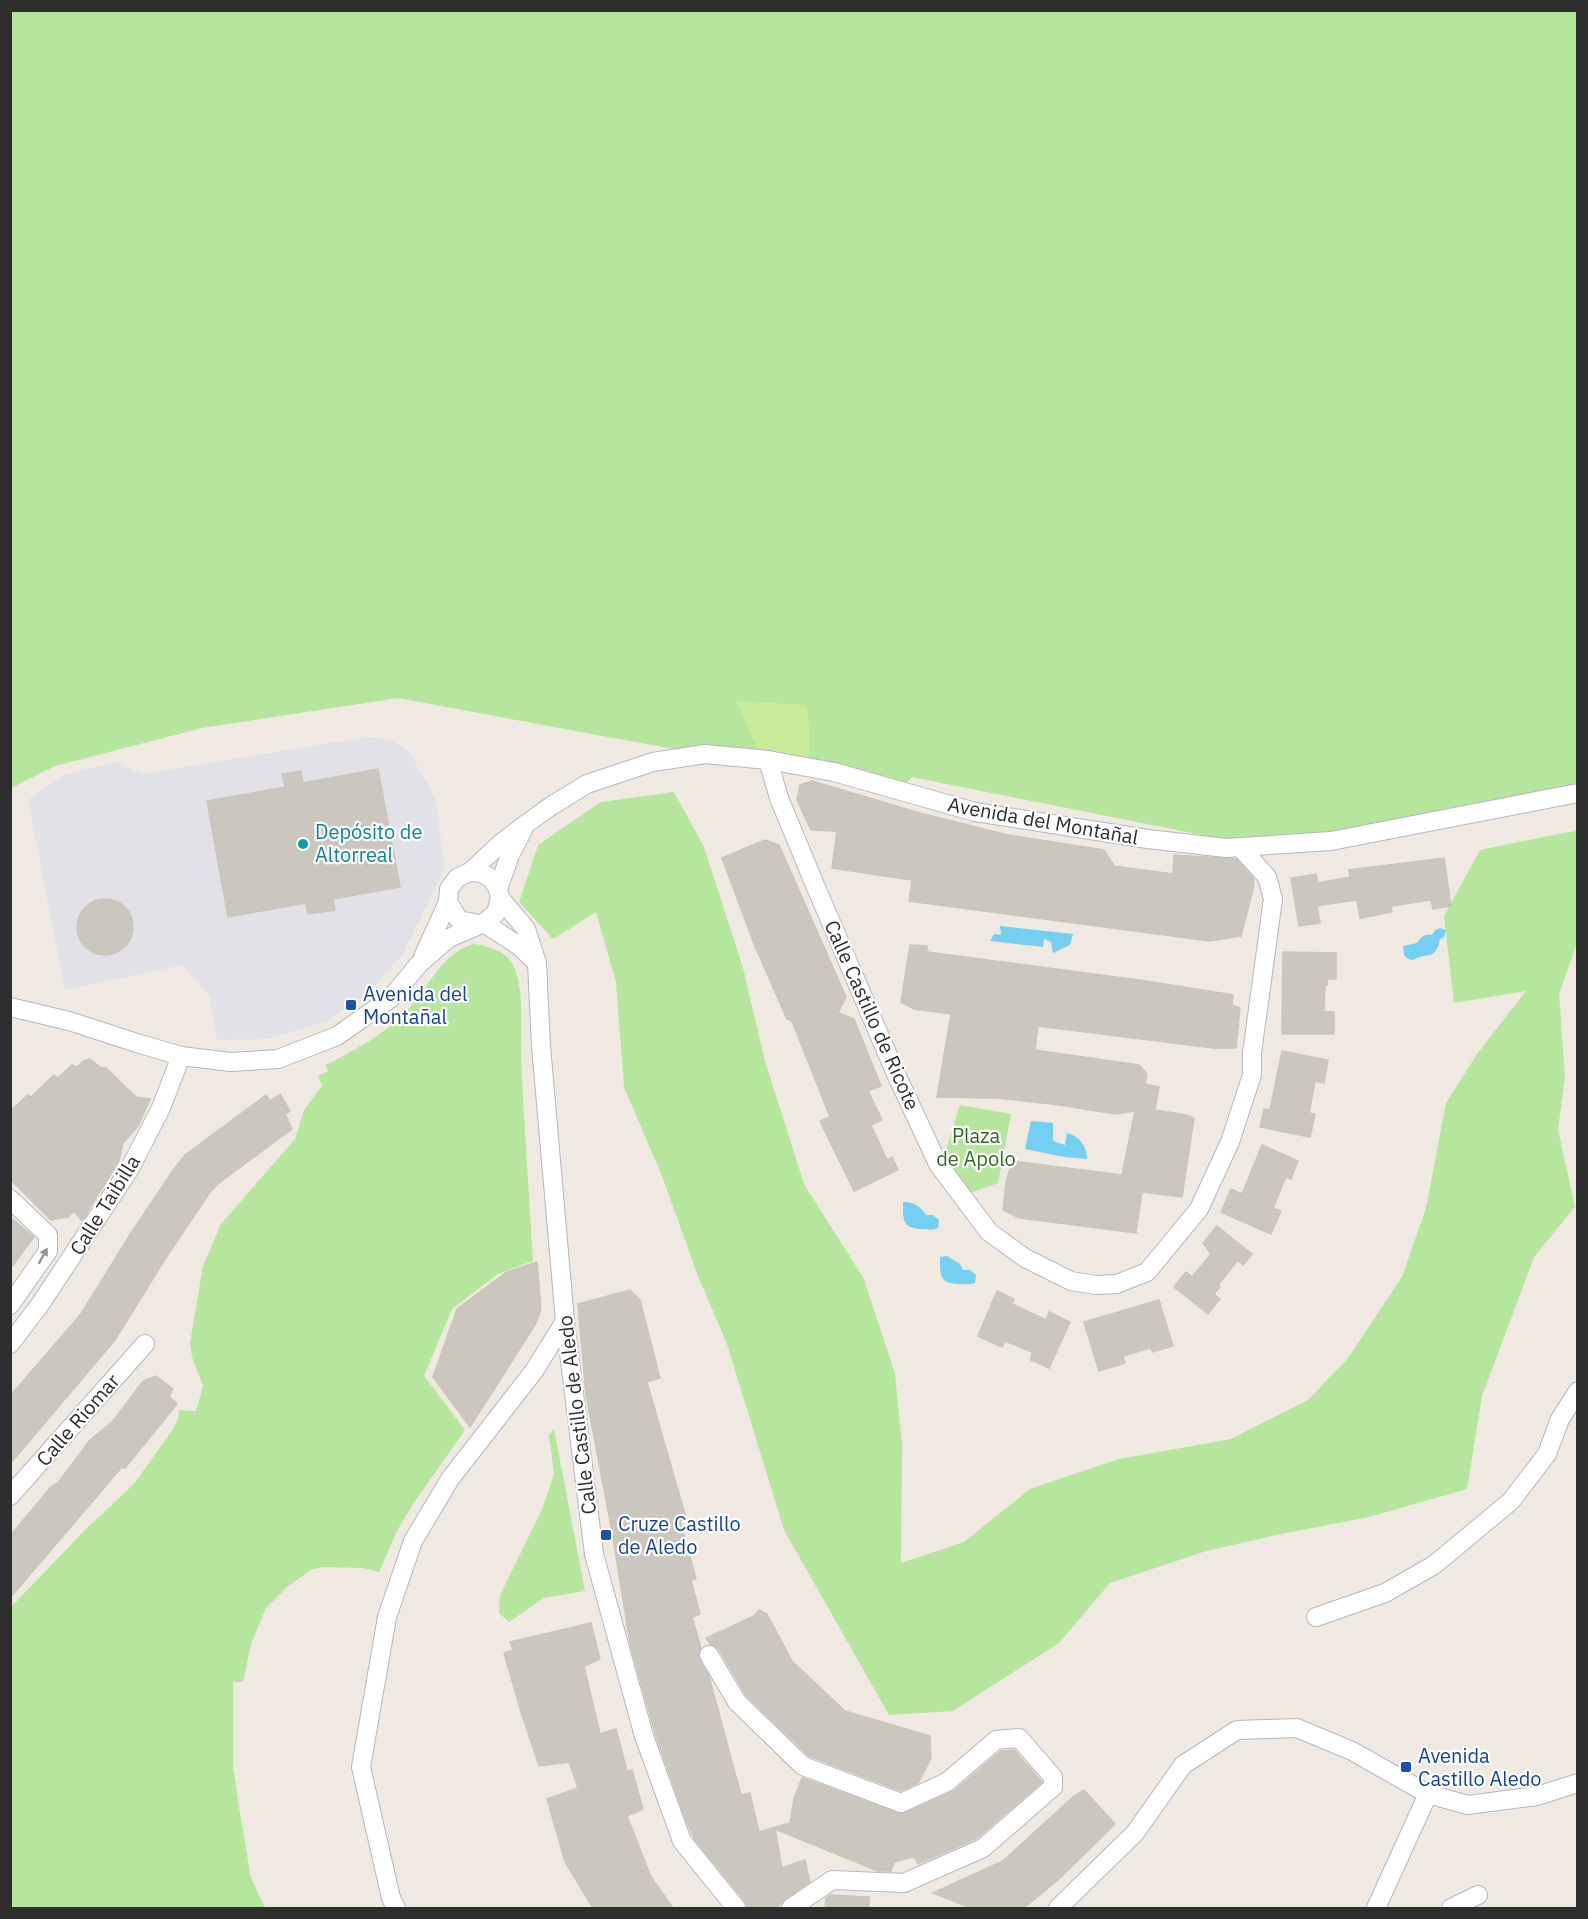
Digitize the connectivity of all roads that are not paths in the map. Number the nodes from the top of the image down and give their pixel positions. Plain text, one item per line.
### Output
1 (768, 760) junction
2 (1578, 794) edge
3 (526, 824) junction
4 (1240, 847) junction
5 (470, 872) junction
6 (499, 893) junction
7 (448, 902) junction
8 (481, 923) junction
9 (537, 963) junction
10 (419, 964) junction
11 (10, 1007) edge
12 (182, 1056) junction
13 (10, 1198) edge
14 (10, 1305) edge
15 (565, 1321) junction
16 (10, 1344) edge
17 (145, 1344) dead end
18 (1578, 1392) edge
19 (10, 1497) edge
20 (1316, 1617) dead end
21 (709, 1655) dead end
22 (1578, 1783) edge
23 (1428, 1794) junction
24 (1478, 1896) dead end
25 (396, 1908) edge
26 (736, 1908) edge
27 (791, 1908) edge
28 (1058, 1908) edge
29 (1376, 1908) edge
30 (1451, 1908) edge

1 - 3 street, Avenida del Montañal
1 - 4 street, Avenida del Montañal
1 - 4 street, Calle Castillo de Ricote
2 - 4 street, Avenida del Montañal
3 - 5 street, Avenida del Montañal
3 - 6 street, Avenida del Montañal
5 - 6 street
5 - 7 street
6 - 8 street
6 - 9 street, Calle Castillo de Aledo
7 - 8 street
7 - 10 street
8 - 9 street
8 - 10 street
9 - 15 street, Calle Castillo de Aledo
10 - 12 street
11 - 12 street
12 - 16 street, Calle Taibilla
14 -> 13 street
15 - 25 street
15 - 26 street, Calle Castillo de Aledo
17 - 19 street, Calle Riomar
18 - 20 street
21 - 27 street
22 - 23 street
23 - 28 street
23 - 29 street
24 - 30 street

